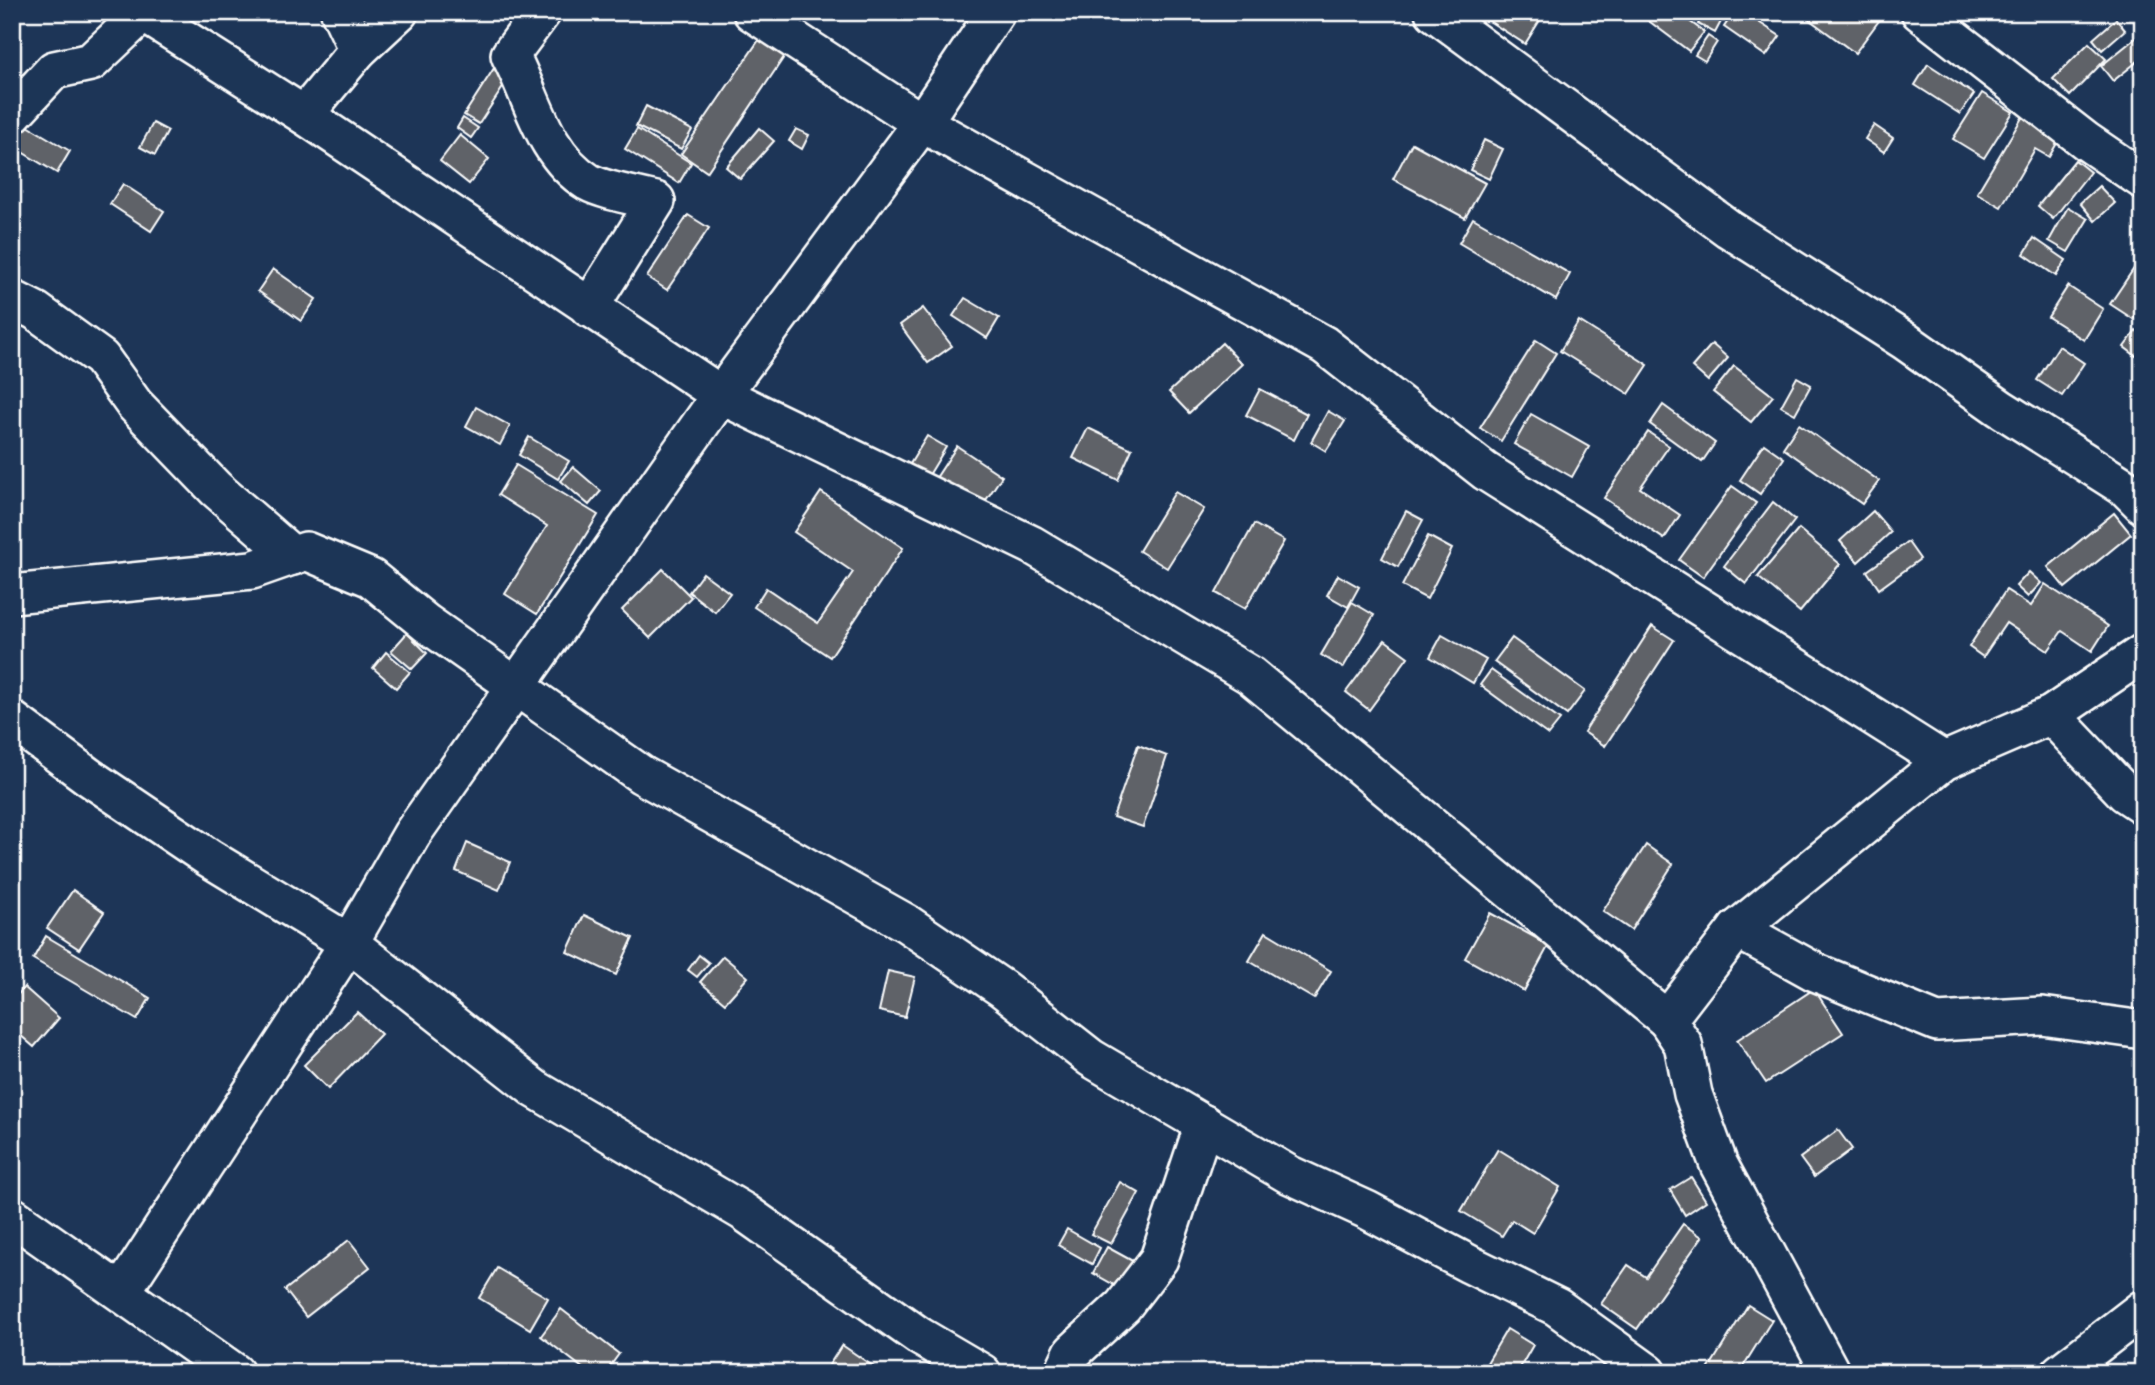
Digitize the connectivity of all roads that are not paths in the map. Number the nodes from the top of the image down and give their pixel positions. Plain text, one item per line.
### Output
1 (340, 12) edge
2 (399, 12) edge
3 (542, 12) edge
4 (752, 12) edge
5 (996, 12) edge
6 (1434, 12) edge
7 (1920, 12) edge
8 (143, 13) edge
9 (358, 50) junction
10 (12, 115) edge
11 (304, 115) junction
12 (922, 123) junction
13 (2143, 180) edge
14 (12, 299) edge
15 (589, 308) junction
16 (721, 395) junction
17 (2143, 505) edge
18 (293, 556) junction
19 (12, 594) edge
20 (2143, 653) edge
21 (517, 686) junction
22 (2050, 715) junction
23 (12, 720) edge
24 (1944, 761) junction
25 (2143, 805) edge
26 (1737, 929) junction
27 (349, 943) junction
28 (1667, 1020) junction
29 (2143, 1030) edge
30 (1204, 1124) junction
31 (12, 1216) edge
32 (122, 1291) junction
33 (2143, 1309) edge
34 (235, 1373) edge
35 (982, 1373) edge
36 (1063, 1373) edge
37 (1648, 1373) edge
38 (1831, 1373) edge
39 (2060, 1373) edge

1 - 9 street
2 - 9 street
3 - 15 street
4 - 12 street
5 - 12 street
6 - 17 street
7 - 13 street
8 - 10 street
8 - 11 street
9 - 11 street
11 - 15 street
12 - 16 street
12 - 24 street
14 - 18 street
15 - 16 street
16 - 21 street
16 - 28 street
18 - 19 street
18 - 21 street
20 - 22 street
21 - 27 street
21 - 30 street
22 - 24 street
22 - 25 street
23 - 27 street
24 - 26 street
26 - 28 street
26 - 29 street
27 - 32 street
27 - 35 street
28 - 38 street
30 - 36 street
30 - 37 street
31 - 32 street
32 - 34 street
33 - 39 street

